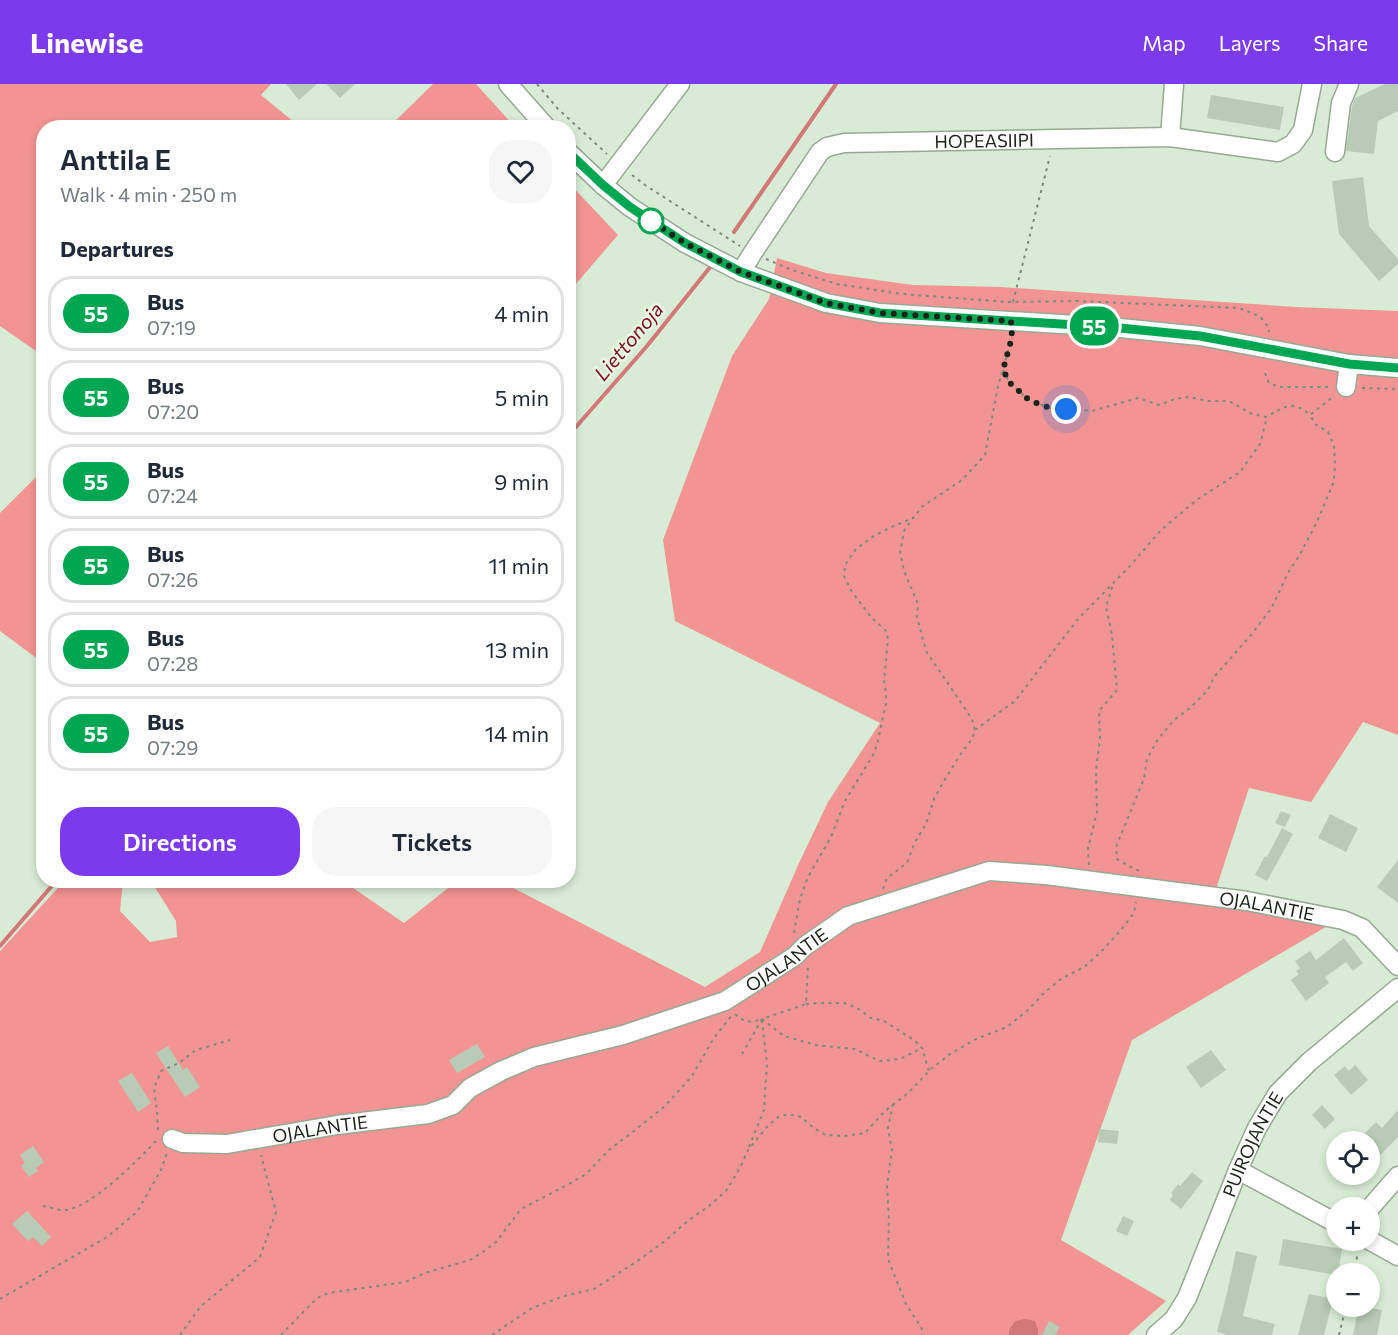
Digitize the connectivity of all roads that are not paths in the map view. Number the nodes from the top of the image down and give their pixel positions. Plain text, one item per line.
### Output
1 (508, 84) edge
2 (680, 84) edge
3 (1174, 84) edge
4 (1312, 84) edge
5 (1349, 84) edge
6 (540, 120) edge
7 (1170, 137) junction
8 (1335, 152) dead end
9 (576, 160) edge
10 (603, 185) junction
11 (741, 272) junction
12 (1349, 364) junction
13 (1398, 368) edge
14 (1346, 387) road end
15 (1398, 966) edge
16 (1398, 988) edge
17 (165, 1139) road end
18 (1238, 1170) junction
19 (1398, 1176) edge
20 (1380, 1197) edge
21 (1326, 1218) edge
22 (1380, 1250) edge
23 (1398, 1256) edge
24 (1156, 1335) edge

1 - 6 street
2 - 10 street
3 - 7 street
4 - 7 street, HOPEASIIPI
5 - 8 street
7 - 11 street, HOPEASIIPI
9 - 10 street
10 - 11 street
11 - 12 street
12 - 13 street
12 - 14 street
15 - 17 street, OJALANTIE
16 - 18 street, PUIROJANTIE
18 - 21 street
18 - 24 street, PUIROJANTIE
19 - 20 street
22 - 23 street

